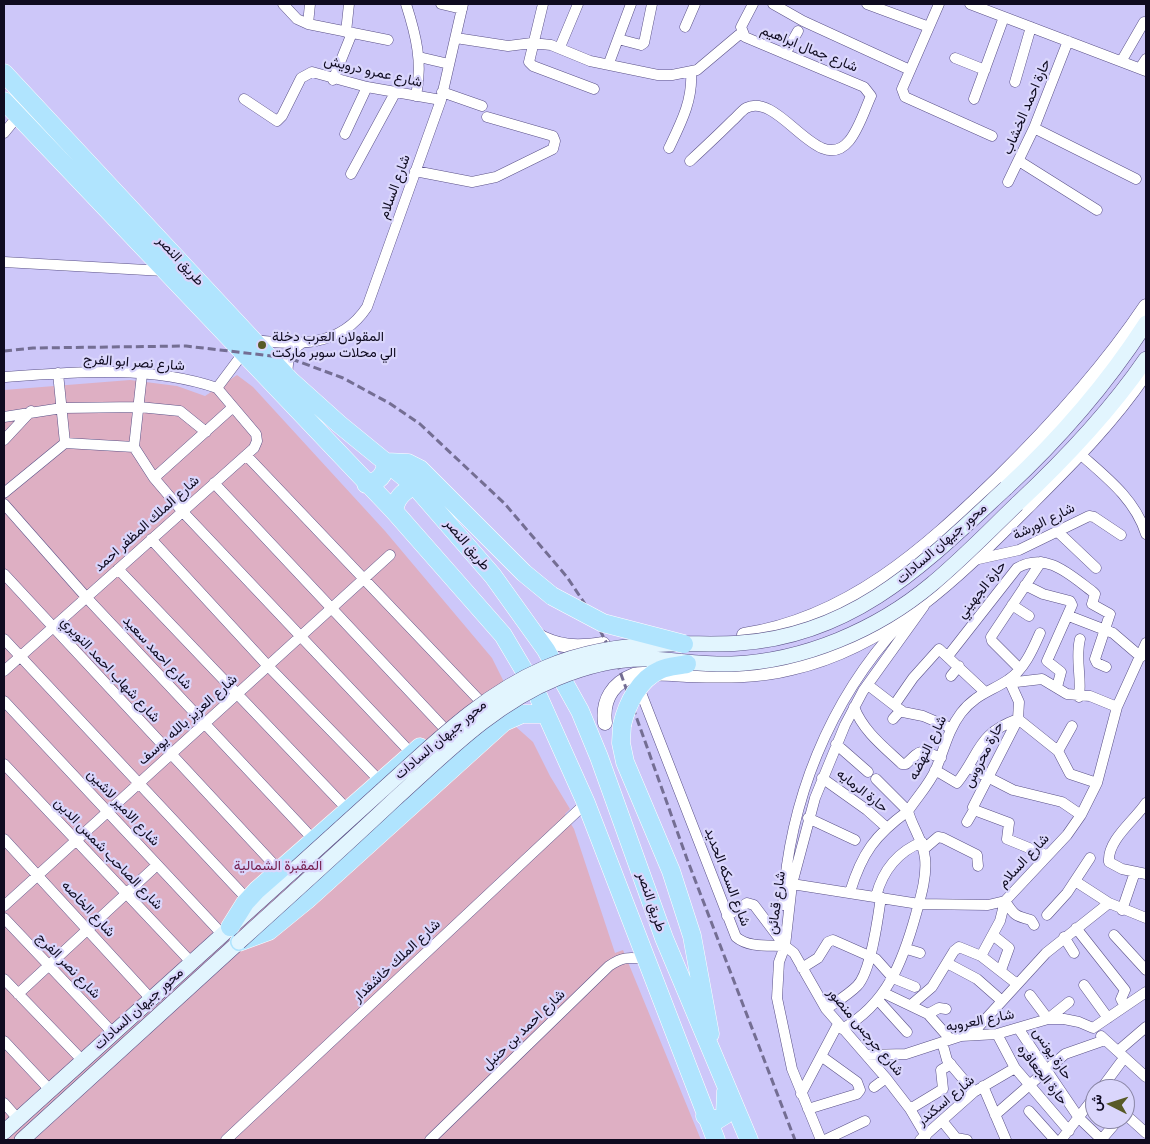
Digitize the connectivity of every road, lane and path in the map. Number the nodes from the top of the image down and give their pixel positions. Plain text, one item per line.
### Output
1 (283, 4) edge
2 (310, 4) edge
3 (349, 4) edge
4 (406, 4) edge
5 (440, 4) edge
6 (543, 4) edge
7 (578, 4) edge
8 (631, 4) edge
9 (652, 4) edge
10 (695, 4) edge
11 (753, 4) edge
12 (773, 4) edge
13 (867, 4) edge
14 (939, 4) edge
15 (970, 4) edge
16 (462, 6) edge
17 (1004, 17) junction
18 (1144, 22) dead end
19 (308, 24) junction
20 (685, 27) dead end
21 (929, 27) junction
22 (1031, 27) junction
23 (798, 31) dead end
24 (349, 32) junction
25 (741, 32) junction
26 (456, 38) junction
27 (618, 38) junction
28 (388, 40) dead end
29 (1068, 41) junction
30 (532, 44) junction
31 (560, 47) junction
32 (784, 54) junction
33 (419, 57) junction
34 (954, 58) dead end
35 (1146, 59) edge
36 (1122, 60) junction
37 (609, 63) junction
38 (450, 64) junction
39 (1143, 69) edge
40 (910, 70) junction
41 (985, 70) junction
42 (691, 72) junction
43 (4, 73) edge
44 (333, 80) junction
45 (1015, 82) dead end
46 (367, 87) junction
47 (594, 89) dead end
48 (395, 92) junction
49 (416, 96) junction
50 (441, 96) junction
51 (974, 98) dead end
52 (244, 99) dead end
53 (4, 102) edge
54 (482, 106) dead end
55 (18, 117) junction
56 (487, 117) dead end
57 (1034, 128) junction
58 (4, 133) edge
59 (345, 134) dead end
60 (992, 136) dead end
61 (669, 148) dead end
62 (690, 161) dead end
63 (1019, 161) junction
64 (415, 171) junction
65 (351, 174) dead end
66 (1136, 179) dead end
67 (1008, 182) dead end
68 (1097, 210) dead end
69 (4, 262) edge
70 (164, 271) junction
71 (1146, 306) edge
72 (1146, 323) edge
73 (305, 341) junction
74 (248, 346) junction
75 (1146, 358) edge
76 (1146, 372) edge
77 (58, 373) junction
78 (142, 374) junction
79 (4, 378) edge
80 (290, 380) junction
81 (217, 388) junction
82 (233, 406) junction
83 (139, 407) junction
84 (62, 408) junction
85 (31, 411) junction
86 (4, 417) edge
87 (206, 432) junction
88 (4, 440) edge
89 (65, 443) junction
90 (134, 448) junction
91 (246, 454) junction
92 (1080, 454) junction
93 (386, 462) junction
94 (154, 478) junction
95 (214, 482) junction
96 (366, 484) junction
97 (415, 486) junction
98 (4, 493) edge
99 (4, 504) edge
100 (182, 511) junction
101 (394, 511) junction
102 (1056, 531) junction
103 (1146, 534) edge
104 (1121, 535) dead end
105 (151, 539) junction
106 (390, 555) dead end
107 (974, 560) junction
108 (1041, 562) junction
109 (118, 568) junction
110 (1096, 568) dead end
111 (4, 574) edge
112 (365, 578) junction
113 (1025, 585) junction
114 (86, 597) junction
115 (930, 598) junction
116 (1012, 605) junction
117 (332, 608) junction
118 (1029, 616) dead end
119 (1069, 616) junction
120 (905, 618) junction
121 (52, 628) junction
122 (1106, 630) junction
123 (1040, 633) dead end
124 (535, 634) junction
125 (301, 636) junction
126 (4, 639) edge
127 (1080, 639) dead end
128 (1146, 643) edge
129 (684, 644) junction
130 (20, 656) junction
131 (948, 656) junction
132 (518, 657) junction
133 (1141, 657) junction
134 (687, 664) junction
135 (268, 666) junction
136 (959, 666) junction
137 (1106, 667) dead end
138 (1020, 669) junction
139 (4, 670) edge
140 (634, 675) junction
141 (951, 676) dead end
142 (1009, 680) junction
143 (855, 684) junction
144 (1057, 687) junction
145 (866, 688) junction
146 (494, 690) junction
147 (985, 692) junction
148 (237, 694) junction
149 (1079, 697) junction
150 (4, 701) edge
151 (480, 701) junction
152 (854, 707) junction
153 (898, 707) junction
154 (1118, 707) junction
155 (546, 714) junction
156 (510, 719) junction
157 (893, 719) dead end
158 (1018, 719) junction
159 (605, 723) dead end
160 (204, 724) junction
161 (1072, 726) dead end
162 (444, 728) junction
163 (951, 728) junction
164 (836, 744) junction
165 (1058, 751) junction
166 (412, 754) junction
167 (170, 755) junction
168 (940, 758) junction
169 (4, 764) edge
170 (968, 767) junction
171 (935, 770) junction
172 (868, 772) dead end
173 (822, 778) junction
174 (988, 778) junction
175 (876, 779) dead end
176 (380, 781) junction
177 (1097, 783) junction
178 (138, 784) junction
179 (586, 803) junction
180 (1146, 803) edge
181 (347, 809) junction
182 (974, 810) junction
183 (908, 811) junction
184 (107, 812) junction
185 (1081, 816) junction
186 (808, 818) junction
187 (967, 822) dead end
188 (886, 828) junction
189 (4, 839) edge
190 (313, 839) junction
191 (76, 840) junction
192 (855, 840) dead end
193 (923, 846) junction
194 (1046, 856) junction
195 (1090, 858) dead end
196 (157, 864) junction
197 (978, 866) dead end
198 (279, 870) junction
199 (1135, 872) junction
200 (1146, 874) edge
201 (38, 875) junction
202 (1075, 881) junction
203 (792, 884) junction
204 (126, 892) junction
205 (850, 892) junction
206 (879, 897) junction
207 (248, 900) junction
208 (1005, 901) junction
209 (1109, 903) junction
210 (919, 904) junction
211 (4, 906) edge
212 (1122, 910) junction
213 (1047, 915) dead end
214 (727, 916) junction
215 (4, 918) edge
216 (1146, 918) edge
217 (1034, 925) dead end
218 (1076, 928) junction
219 (88, 930) junction
220 (226, 931) junction
221 (1114, 935) dead end
222 (994, 936) junction
223 (1064, 937) junction
224 (240, 942) junction
225 (785, 946) junction
226 (907, 949) junction
227 (920, 953) dead end
228 (1074, 953) dead end
229 (870, 956) junction
230 (980, 956) junction
231 (644, 959) junction
232 (191, 962) junction
233 (947, 963) junction
234 (50, 966) junction
235 (802, 968) junction
236 (1001, 970) junction
237 (1146, 970) edge
238 (893, 978) junction
239 (4, 979) edge
240 (1017, 984) junction
241 (1084, 985) dead end
242 (915, 987) dead end
243 (1146, 992) edge
244 (18, 994) junction
245 (1030, 995) dead end
246 (881, 997) junction
247 (151, 999) junction
248 (1002, 1001) junction
249 (1069, 1002) dead end
250 (911, 1005) junction
251 (1125, 1006) junction
252 (826, 1009) junction
253 (946, 1009) dead end
254 (928, 1014) junction
255 (1108, 1018) junction
256 (1048, 1019) junction
257 (840, 1027) junction
258 (1146, 1027) edge
259 (1018, 1028) junction
260 (1093, 1028) junction
261 (907, 1032) dead end
262 (114, 1033) junction
263 (997, 1034) junction
264 (971, 1035) junction
265 (1105, 1040) junction
266 (4, 1041) edge
267 (946, 1041) junction
268 (1121, 1054) junction
269 (866, 1055) junction
270 (821, 1056) junction
271 (713, 1057) junction
272 (83, 1061) junction
273 (950, 1064) junction
274 (1015, 1068) junction
275 (1045, 1070) junction
276 (1146, 1077) edge
277 (886, 1078) junction
278 (1107, 1079) edge
279 (1028, 1084) junction
280 (726, 1086) junction
281 (874, 1087) dead end
282 (979, 1089) junction
283 (50, 1090) junction
284 (801, 1094) junction
285 (4, 1103) edge
286 (808, 1109) junction
287 (910, 1109) junction
288 (1085, 1110) edge
289 (1029, 1111) dead end
290 (995, 1115) junction
291 (705, 1116) junction
292 (1079, 1118) junction
293 (18, 1119) junction
294 (865, 1122) dead end
295 (943, 1122) junction
296 (1135, 1123) edge
297 (1111, 1129) edge
298 (1069, 1131) junction
299 (4, 1132) edge
300 (1146, 1133) edge
301 (923, 1138) edge
302 (22, 1140) edge
303 (226, 1140) edge
304 (430, 1140) edge
305 (716, 1140) edge
306 (750, 1140) edge
307 (823, 1140) edge
308 (967, 1140) edge
309 (1006, 1140) edge
310 (1055, 1140) edge
311 (1061, 1140) edge
312 (1102, 1140) edge

1 - 19 street
2 - 19 street
3 - 24 street
4 - 33 street
5 - 16 street
6 - 30 street
7 - 31 street
8 - 27 street
9 - 27 street
10 - 20 street
11 - 25 street, شارع جمال ابراهيم
12 - 40 street
13 - 21 street
14 - 21 street
15 - 17 street
16 - 26 street, شارع السلام
17 - 22 street
17 - 41 street
18 - 36 street
19 - 24 street
21 - 40 street
22 - 29 street
22 - 45 street
23 - 32 street
24 - 28 street
24 - 44 street
25 - 32 street, شارع جمال ابراهيم
25 - 42 street
26 - 30 street
26 - 38 street, شارع السلام
27 - 37 street
29 - 36 street
29 - 57 street, حارة احمد الخشاب
30 - 31 street
30 - 47 street
31 - 37 street
32 - 62 street, شارع جمال ابراهيم
33 - 38 street
33 - 49 street
34 - 41 street
35 - 39 street
36 - 39 street
37 - 42 street
38 - 50 street, شارع السلام
40 - 60 street
41 - 51 street
42 - 61 street
43 - 74 highway, طريق النصر
44 - 46 street, شارع عمرو درويش
44 - 52 street, شارع عمرو درويش
46 - 48 street, شارع عمرو درويش
46 - 59 street
48 - 49 street, شارع عمرو درويش
48 - 65 street
49 - 50 street, شارع عمرو درويش
50 - 54 street, شارع عمرو درويش
50 - 64 street, شارع السلام
53 - 55 highway, طريق النصر
55 - 58 street
55 - 70 highway, طريق النصر
56 - 64 street
57 - 63 street, حارة احمد الخشاب
57 - 66 street
63 - 67 street, حارة احمد الخشاب
63 - 68 street
64 - 73 street, شارع السلام
69 - 70 street
70 - 74 highway, طريق النصر
71 - 124 street
72 - 129 main road, محور جيهان السادات, bridge
73 - 74 street, شارع السلام
73 - 80 street
74 - 80 highway, طريق النصر
74 - 81 street
74 - 96 highway, طريق النصر
75 - 134 main road, محور جيهان السادات, bridge
76 - 92 street
77 - 78 street, شارع نصر ابو الفرج
77 - 79 street, شارع نصر ابو الفرج
77 - 84 street
78 - 81 street, شارع نصر ابو الفرج
78 - 83 street
80 - 93 highway, طريق النصر
81 - 82 street, شارع الملك المظفر احمد
82 - 87 street
82 - 91 street, شارع الملك المظفر احمد
83 - 84 street
83 - 87 street
83 - 90 street
84 - 85 street
84 - 89 street
85 - 86 street
85 - 88 street
87 - 94 street
89 - 90 street
89 - 98 street
90 - 94 street
91 - 95 street, شارع الملك المظفر احمد
91 - 112 street
92 - 103 street
92 - 107 street
93 - 96 highway
93 - 97 highway, طريق النصر
93 - 129 highway, bridge
94 - 100 street
95 - 100 street, شارع الملك المظفر احمد
95 - 117 street
96 - 101 highway, طريق النصر
97 - 101 highway
97 - 124 highway, طريق النصر
99 - 114 street, شارع احمد سعيد
100 - 105 street, شارع الملك المظفر احمد
100 - 125 street
101 - 132 highway, طريق النصر
102 - 104 street, شارع الورشة
102 - 107 street, شارع الورشة
102 - 110 street
105 - 109 street, شارع الملك المظفر احمد
105 - 135 street
106 - 112 street, شارع العزيز بالله يوسف
107 - 115 street
108 - 113 street
108 - 122 street
108 - 131 street, حارة الجهيني
109 - 114 street, شارع الملك المظفر احمد
109 - 148 street
111 - 121 street, شارع شهاب احمد النويري
112 - 117 street, شارع العزيز بالله يوسف
112 - 151 street
113 - 116 street
113 - 119 street
114 - 121 street, شارع الملك المظفر احمد
114 - 160 street, شارع احمد سعيد
115 - 120 street
115 - 145 street, شارع قمائن
116 - 118 street
116 - 138 street
117 - 125 street, شارع العزيز بالله يوسف
117 - 162 street
119 - 122 street
119 - 144 street
120 - 140 street
120 - 143 street, شارع قمائن
121 - 130 street, شارع الملك المظفر احمد
121 - 167 street, شارع شهاب احمد النويري
122 - 133 street
122 - 137 street
123 - 138 street, شارع النهضه
124 - 271 highway, طريق النصر
125 - 135 street, شارع العزيز بالله يوسف
125 - 166 street
126 - 130 street
127 - 149 street
128 - 133 street, شارع السلام
129 - 220 main road, محور جيهان السادات, bridge
130 - 139 street, شارع الملك المظفر احمد
130 - 178 street
131 - 136 street
131 - 153 street
132 - 146 highway
132 - 155 highway, طريق النصر
133 - 154 street, شارع السلام
134 - 224 main road, محور جيهان السادات, bridge
134 - 271 highway, bridge
135 - 148 street, شارع العزيز بالله يوسف
135 - 176 street
136 - 141 street
136 - 147 street
138 - 142 street, شارع النهضه
140 - 159 street
140 - 214 street, شارع السكه الحديد
142 - 144 street
142 - 147 street, شارع النهضه
142 - 158 street, حارة محروس
143 - 145 street
143 - 225 street, شارع قمائن
144 - 149 street
145 - 152 street, شارع قمائن
145 - 153 street
146 - 151 highway
146 - 156 highway
147 - 163 street, شارع النهضه
148 - 160 street, شارع العزيز بالله يوسف
148 - 181 street
149 - 154 street
150 - 184 street, شارع الامير لاشين
151 - 162 highway
152 - 164 street, شارع قمائن
152 - 168 street
153 - 157 street
153 - 163 street
154 - 177 street, شارع السلام
155 - 156 highway
155 - 179 highway, طريق النصر
156 - 224 highway
158 - 165 street
158 - 170 street
158 - 174 street, حارة محروس
160 - 167 street, شارع العزيز بالله يوسف
160 - 190 street, شارع احمد سعيد
161 - 165 street
162 - 166 highway
163 - 168 street, شارع النهضه
164 - 172 street
164 - 173 street, شارع قمائن
165 - 177 street
166 - 176 highway
167 - 178 street, شارع العزيز بالله يوسف
167 - 198 street, شارع شهاب احمد النويري
168 - 171 street, شارع النهضه
169 - 191 street, شارع الصاحب شمس الدين
170 - 171 street
170 - 174 street
171 - 183 street, شارع النهضه
173 - 186 street, شارع قمائن
173 - 188 street, حارة الرمايه
174 - 182 street, حارة محروس
174 - 185 street
175 - 183 street
176 - 181 highway
177 - 185 street, شارع السلام
178 - 184 street, شارع العزيز بالله يوسف
178 - 207 street
179 - 231 highway, طريق النصر
179 - 303 street, شارع الملك خاشقدار
180 - 199 street
181 - 190 highway
182 - 187 street
182 - 194 street, حارة محروس
183 - 188 street, شارع النهضه
183 - 193 street
184 - 191 street, شارع العزيز بالله يوسف
184 - 196 street, شارع الامير لاشين
185 - 194 street, شارع السلام
186 - 192 street
186 - 203 street, شارع قمائن
188 - 205 street, شارع النهضه
189 - 201 street, شارع الخاصه
190 - 198 highway
191 - 201 street, شارع العزيز بالله يوسف
191 - 204 street, شارع الصاحب شمس الدين
193 - 197 street
193 - 206 street
193 - 210 street
194 - 208 street, شارع السلام
195 - 202 street
196 - 204 street
196 - 220 street, شارع الامير لاشين
198 - 207 highway
199 - 200 street
199 - 212 street
201 - 211 street, شارع العزيز بالله يوسف
201 - 219 street, شارع الخاصه
202 - 209 street
202 - 213 street
203 - 205 street, شارع السلام
203 - 225 street, شارع قمائن
204 - 219 street
204 - 232 street, شارع الصاحب شمس الدين
205 - 206 street, شارع السلام
206 - 210 street, شارع السلام
206 - 229 street
207 - 220 highway
208 - 210 street, شارع السلام
208 - 217 street
208 - 222 street
209 - 212 street
209 - 218 street
210 - 226 street
212 - 216 street
214 - 225 street, شارع السكه الحديد
214 - 225 street, شارع جرجس منصور
215 - 234 street, شارع نصر الفرج
218 - 223 street
218 - 251 street
219 - 234 street
219 - 247 street, شارع الخاصه
220 - 232 main road, محور جيهان السادات
221 - 237 street
222 - 230 street
222 - 236 street
223 - 228 street
223 - 240 street
224 - 302 main road, محور جيهان السادات
225 - 235 street, شارع جرجس منصور
225 - 284 street
226 - 227 street
226 - 238 street
229 - 235 street
229 - 238 street
229 - 252 street
230 - 233 street
230 - 236 street
231 - 291 highway, طريق النصر
231 - 304 street, شارع احمد بن حنبل
232 - 247 main road, محور جيهان السادات
233 - 248 street
233 - 250 street
234 - 244 street
234 - 262 street, شارع نصر الفرج
235 - 252 street, شارع جرجس منصور
236 - 240 street
238 - 242 street
238 - 246 street
239 - 244 street
240 - 248 street
241 - 255 street
243 - 251 street
244 - 272 street
245 - 256 street
246 - 250 street
246 - 257 street
246 - 261 street
247 - 262 main road, محور جيهان السادات
248 - 264 street
249 - 256 street
250 - 254 street
251 - 255 street
252 - 257 street, شارع جرجس منصور
253 - 254 street
254 - 267 street
255 - 260 street
256 - 259 street, شارع العروبه
256 - 260 street, شارع العروبه
257 - 269 street, شارع جرجس منصور
257 - 270 street
258 - 268 street
259 - 263 street, شارع العروبه
259 - 275 street, حارة يونس
260 - 265 street
262 - 272 main road, محور جيهان السادات
263 - 264 street, شارع العروبه
263 - 274 street, حارة الجعافره
264 - 267 street, شارع العروبه
265 - 268 street
265 - 275 street
266 - 283 street
267 - 269 street, شارع العروبه
267 - 273 street
268 - 276 street
268 - 278 street
269 - 277 street, شارع جرجس منصور
270 - 284 street
270 - 286 street
271 - 280 highway, طريق النصر
272 - 283 main road, محور جيهان السادات
273 - 282 street
273 - 287 street
274 - 279 street, حارة الجعافره
274 - 282 street, شارع اسكندر
275 - 279 street
275 - 292 street, حارة يونس
277 - 281 street
277 - 287 street, شارع جرجس منصور
279 - 290 street
279 - 298 street, حارة الجعافره
280 - 291 highway
280 - 306 highway, طريق النصر
282 - 290 street
282 - 295 street, شارع اسكندر
283 - 293 main road, محور جيهان السادات
284 - 286 street
285 - 293 street
286 - 307 street
287 - 301 street, شارع جرجس منصور
288 - 292 street
289 - 310 street
290 - 309 street
291 - 305 highway, طريق النصر
292 - 298 street
292 - 312 street, حارة يونس
293 - 299 main road, محور جيهان السادات
294 - 307 street
295 - 301 street, شارع اسكندر
295 - 308 street
296 - 300 street
297 - 312 street
298 - 311 street

